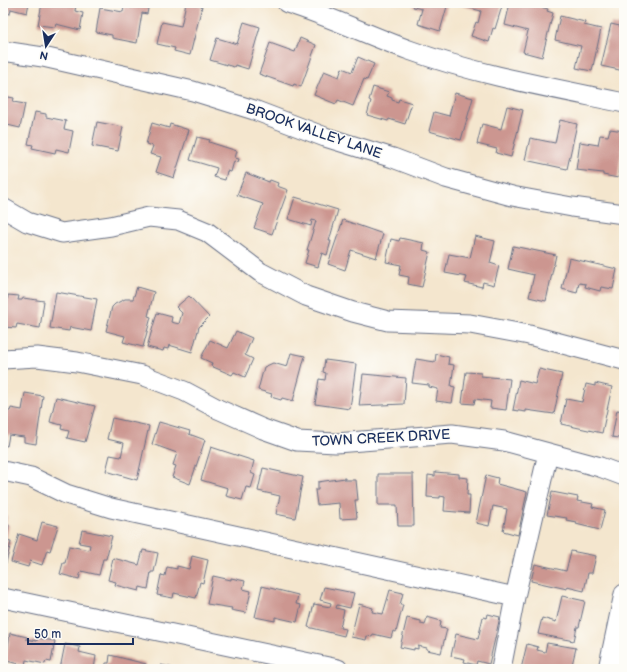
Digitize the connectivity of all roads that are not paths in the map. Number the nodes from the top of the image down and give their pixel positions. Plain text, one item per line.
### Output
1 (287, 3) edge
2 (3, 51) edge
3 (624, 103) edge
4 (3, 208) edge
5 (624, 214) edge
6 (3, 359) edge
7 (624, 360) edge
8 (548, 453) junction
9 (3, 471) edge
10 (624, 476) edge
11 (624, 594) edge
12 (515, 597) junction
13 (3, 598) edge
14 (338, 669) edge
15 (501, 669) edge
16 (608, 669) edge

1 - 3 street
2 - 5 street, BROOK VALLEY LANE
4 - 7 street
6 - 8 street, TOWN CREEK DRIVE
8 - 10 street, TOWN CREEK DRIVE
8 - 12 street
9 - 12 street
11 - 16 street
12 - 15 street
13 - 14 street

